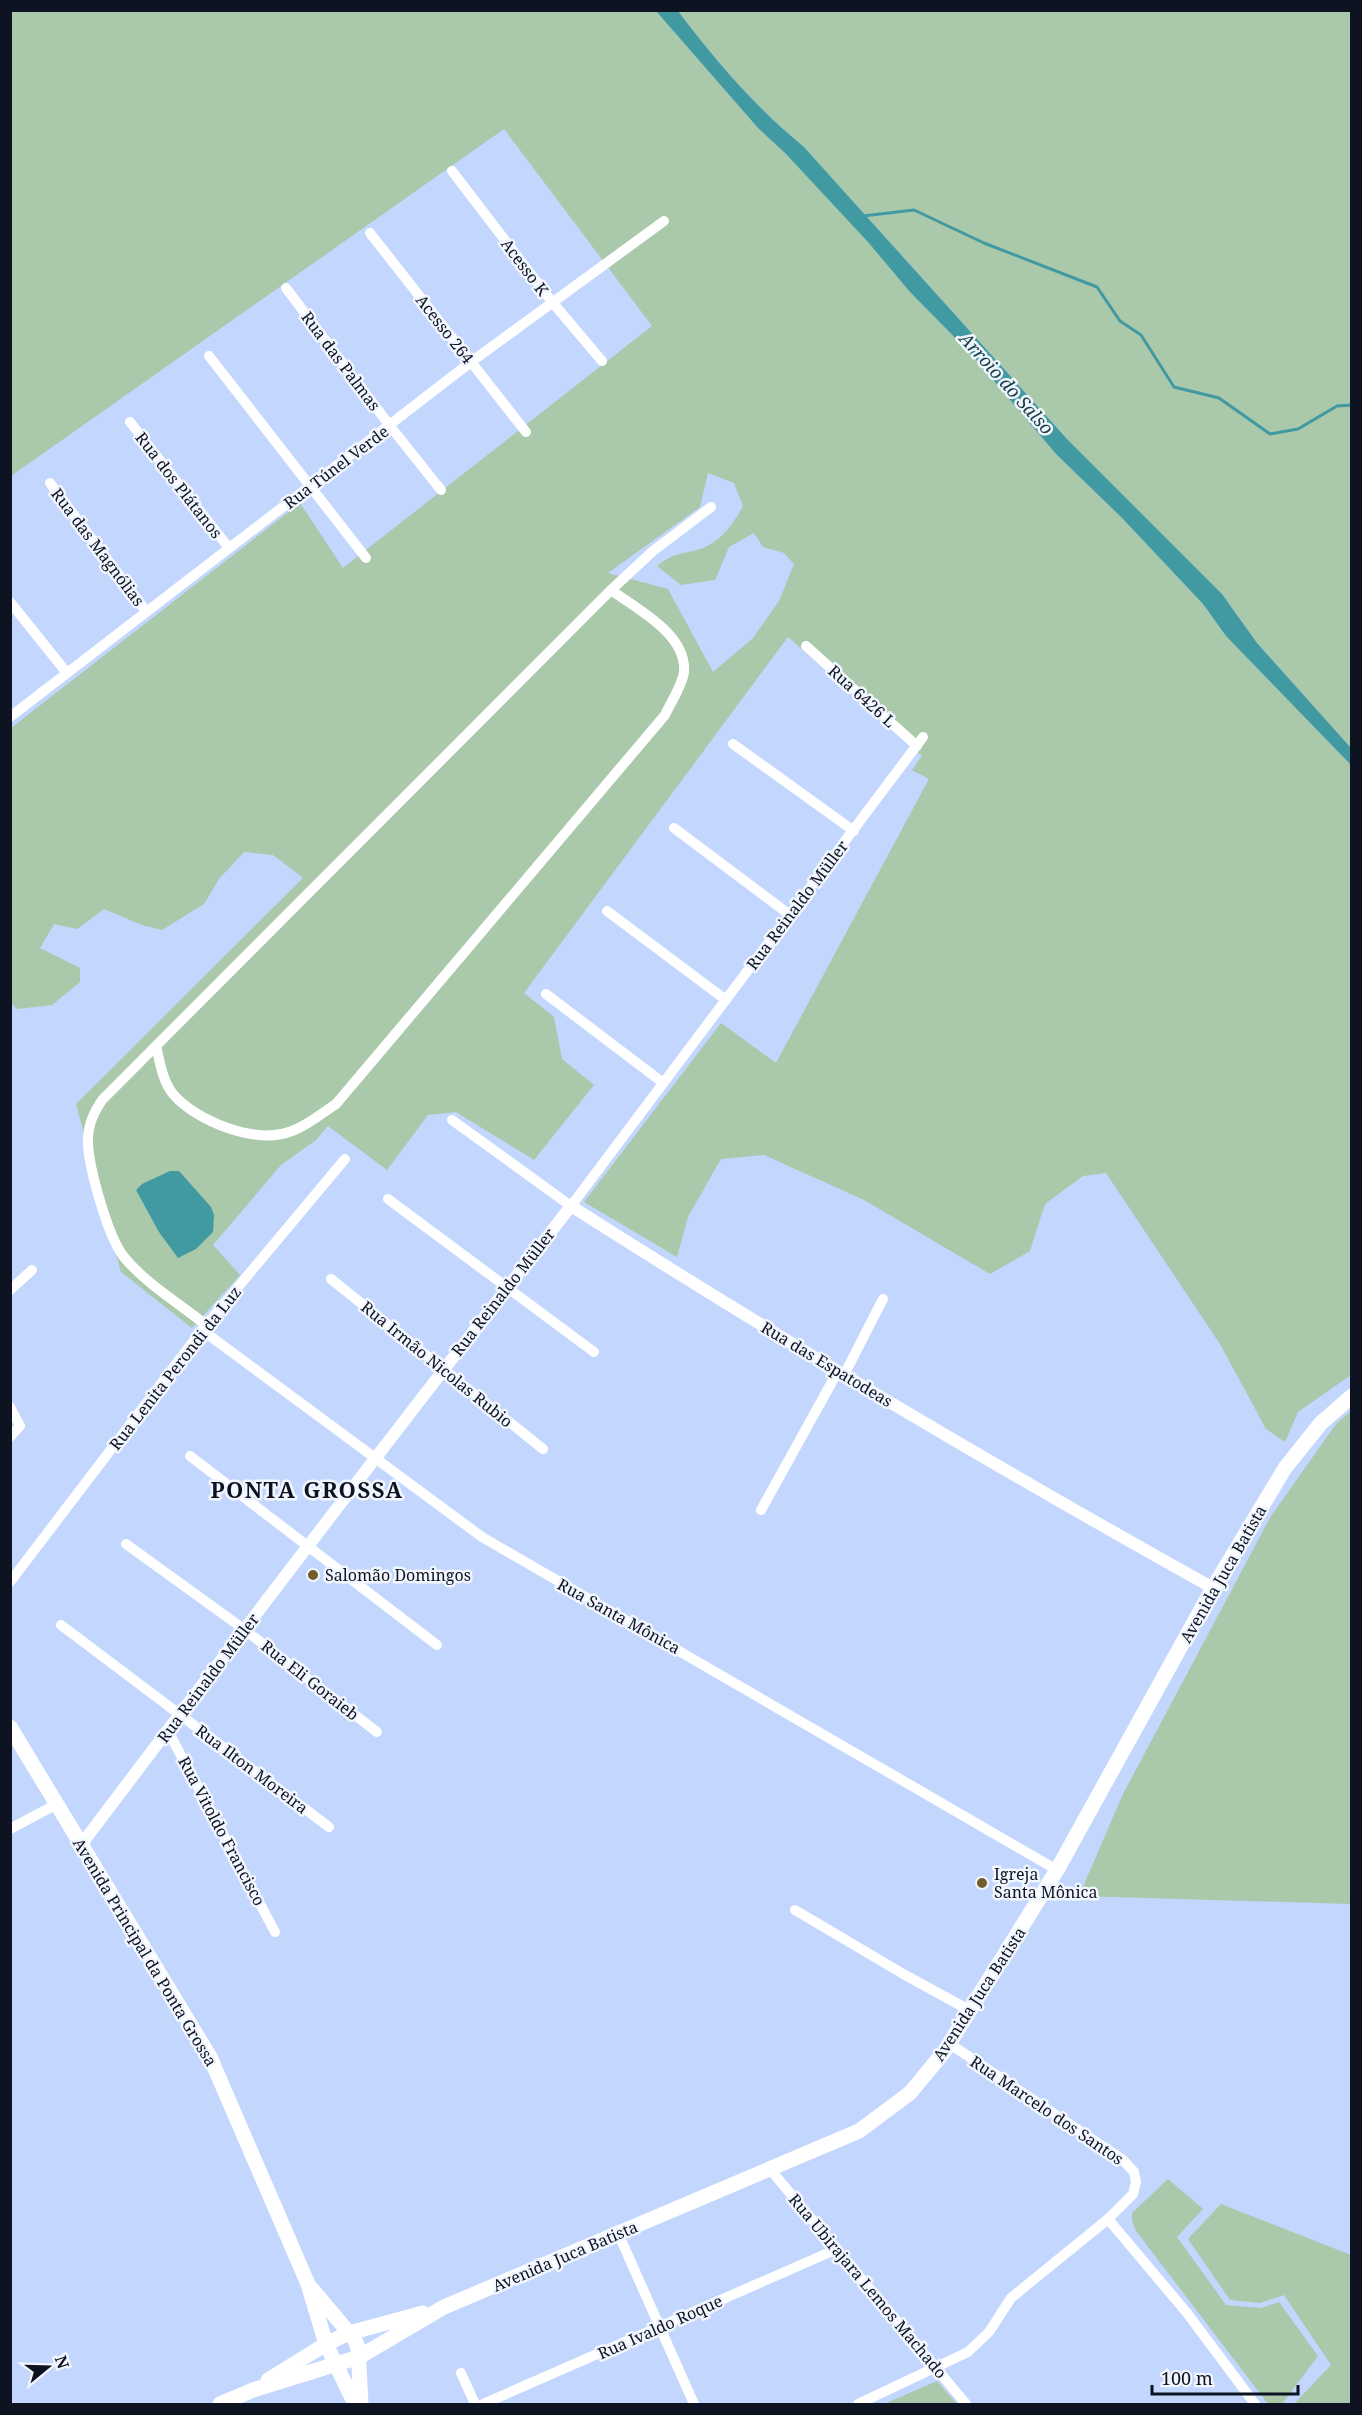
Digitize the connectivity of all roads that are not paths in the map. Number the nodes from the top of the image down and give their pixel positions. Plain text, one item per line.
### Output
1 (452, 171) dead end
2 (664, 221) dead end
3 (370, 233) dead end
4 (286, 288) dead end
5 (553, 303) junction
6 (209, 356) dead end
7 (602, 361) dead end
8 (471, 362) junction
9 (129, 422) dead end
10 (390, 426) junction
11 (523, 428) dead end
12 (50, 483) dead end
13 (310, 485) junction
14 (441, 490) dead end
15 (711, 507) dead end
16 (229, 548) junction
17 (366, 558) dead end
18 (611, 590) junction
19 (10, 602) edge
20 (146, 611) junction
21 (806, 646) dead end
22 (67, 673) junction
23 (10, 717) edge
24 (920, 742) joint
25 (733, 744) dead end
26 (674, 828) dead end
27 (854, 831) junction
28 (607, 911) dead end
29 (790, 915) junction
30 (546, 994) dead end
31 (726, 1000) junction
32 (156, 1046) junction
33 (662, 1082) junction
34 (452, 1120) dead end
35 (345, 1159) dead end
36 (388, 1199) dead end
37 (571, 1206) junction
38 (32, 1270) dead end
39 (331, 1279) dead end
40 (507, 1287) junction
41 (10, 1290) edge
42 (883, 1299) dead end
43 (204, 1327) junction
44 (594, 1352) dead end
45 (443, 1369) junction
46 (841, 1373) junction
47 (1352, 1396) edge
48 (10, 1407) edge
49 (10, 1437) edge
50 (543, 1449) dead end
51 (190, 1456) dead end
52 (374, 1457) junction
53 (761, 1510) dead end
54 (126, 1544) dead end
55 (307, 1547) junction
56 (10, 1582) edge
57 (1213, 1588) junction
58 (61, 1625) dead end
59 (246, 1630) junction
60 (437, 1645) dead end
61 (180, 1715) junction
62 (10, 1726) edge
63 (168, 1731) junction
64 (377, 1732) dead end
65 (57, 1804) junction
66 (329, 1827) dead end
67 (10, 1828) edge
68 (81, 1845) junction
69 (1057, 1870) junction
70 (795, 1911) dead end
71 (275, 1932) dead end
72 (970, 2011) junction
73 (950, 2044) junction
74 (769, 2168) junction
75 (1108, 2219) junction
76 (618, 2233) junction
77 (837, 2249) junction
78 (308, 2284) junction
79 (444, 2307) junction
80 (659, 2327) junction
81 (349, 2333) junction
82 (326, 2344) junction
83 (358, 2357) junction
84 (335, 2366) junction
85 (937, 2369) junction
86 (461, 2373) dead end
87 (253, 2390) junction
88 (220, 2404) edge
89 (355, 2404) edge
90 (361, 2404) edge
91 (475, 2404) edge
92 (483, 2404) edge
93 (694, 2404) edge
94 (858, 2404) edge
95 (966, 2404) edge
96 (1255, 2404) edge

1 - 5 street, Acesso K
2 - 5 street, Rua Túnel Verde
3 - 8 street, Acesso 264
4 - 10 street, Rua das Palmas
5 - 7 street, Acesso K
5 - 8 street, Rua Túnel Verde
6 - 13 street
8 - 10 street, Rua Túnel Verde
8 - 11 street, Acesso 264
9 - 16 street, Rua dos Plátanos
10 - 13 street, Rua Túnel Verde
10 - 14 street, Rua das Palmas
12 - 20 street, Rua das Magnólias
13 - 16 street, Rua Túnel Verde
13 - 17 street
15 - 18 street, Rua Santa Mônica
16 - 20 street, Rua Túnel Verde
18 - 32 street, Rua Santa Mônica
18 - 32 street
19 - 22 street
20 - 22 street, Rua Túnel Verde
21 - 24 street, Rua 6426 L
22 - 23 street, Rua Túnel Verde
24 - 27 street, Rua Reinaldo Müller
25 - 27 street
26 - 29 street
27 - 29 street, Rua Reinaldo Müller
28 - 31 street
29 - 31 street, Rua Reinaldo Müller
30 - 33 street
31 - 33 street, Rua Reinaldo Müller
32 - 43 street, Rua Santa Mônica
33 - 37 street, Rua Reinaldo Müller
34 - 37 street, Rua das Espatodeas
35 - 43 street, Rua Lenita Perondi da Luz
36 - 40 street
37 - 40 street, Rua Reinaldo Müller
37 - 46 street, Rua das Espatodeas
38 - 41 street
39 - 45 street, Rua Irmão Nicolas Rubio
40 - 44 street
40 - 45 street, Rua Reinaldo Müller
42 - 46 street
43 - 52 street, Rua Santa Mônica
43 - 56 street, Rua Lenita Perondi da Luz
45 - 50 street, Rua Irmão Nicolas Rubio
45 - 52 street, Rua Reinaldo Müller
46 - 53 street
46 - 57 street, Rua das Espatodeas
47 - 57 main road, Avenida Juca Batista
48 - 49 street
51 - 55 street
52 - 55 street, Rua Reinaldo Müller
52 - 69 street, Rua Santa Mônica
54 - 59 street, Rua Eli Goraieb
55 - 59 street, Rua Reinaldo Müller
55 - 60 street
57 - 69 main road, Avenida Juca Batista
58 - 61 street, Rua Ilton Moreira
59 - 61 street, Rua Reinaldo Müller
59 - 64 street, Rua Eli Goraieb
61 - 63 street, Rua Reinaldo Müller
61 - 66 street, Rua Ilton Moreira
62 - 65 main road, Avenida Principal da Ponta Grossa
63 - 68 street, Rua Reinaldo Müller
63 - 71 street, Rua Vitoldo Francisco
65 - 67 street
65 - 68 main road, Avenida Principal da Ponta Grossa
68 - 78 main road, Avenida Principal da Ponta Grossa
69 - 72 main road, Avenida Juca Batista
70 - 72 street
72 - 73 main road, Avenida Juca Batista
73 - 74 main road, Avenida Juca Batista
73 - 75 street, Rua Marcelo dos Santos
74 - 76 main road, Avenida Juca Batista
74 - 77 street, Rua Ubirajara Lemos Machado
75 - 85 street
75 - 96 street
76 - 79 main road, Avenida Juca Batista
76 - 80 street
77 - 80 street, Rua Ivaldo Roque
77 - 85 street, Rua Ubirajara Lemos Machado
78 - 81 main road, Avenida Principal da Ponta Grossa
78 - 82 main road, Avenida Principal da Ponta Grossa
79 - 81 main road, Avenida Juca Batista
79 - 83 main road, Avenida Juca Batista
80 - 92 street, Rua Ivaldo Roque
80 - 93 street
81 - 82 main road, Avenida Juca Batista
81 - 83 main road, Avenida Principal da Ponta Grossa
82 - 84 main road, Avenida Principal da Ponta Grossa
82 - 87 main road, Avenida Juca Batista
83 - 84 main road, Avenida Juca Batista
83 - 90 main road, Avenida Principal da Ponta Grossa
84 - 87 main road, Avenida Juca Batista
84 - 89 main road, Avenida Principal da Ponta Grossa
85 - 94 street
85 - 95 street, Rua Ubirajara Lemos Machado
86 - 91 street
87 - 88 main road, Avenida Juca Batista

